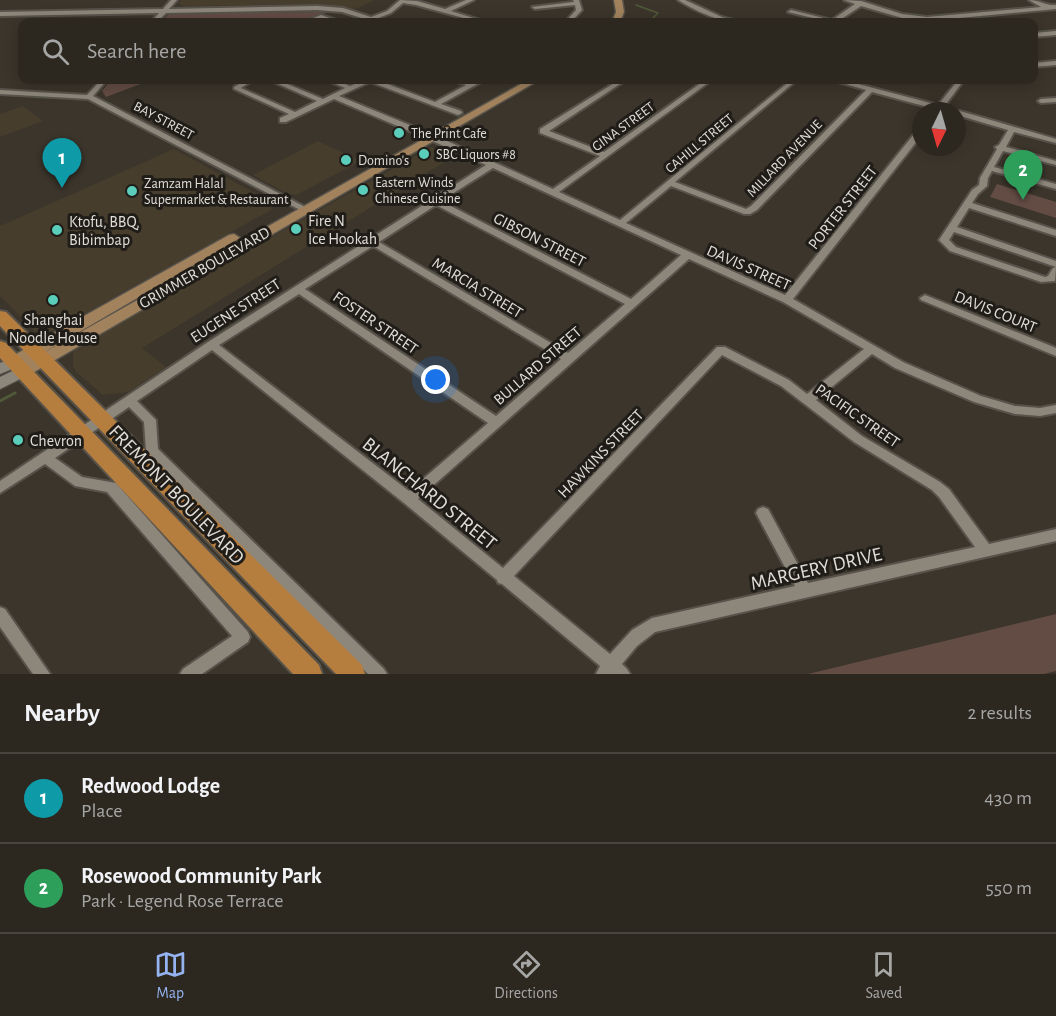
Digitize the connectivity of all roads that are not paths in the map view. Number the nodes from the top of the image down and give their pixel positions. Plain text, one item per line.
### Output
1 (174, 0) edge
2 (471, 0) edge
3 (618, 0) edge
4 (627, 0) edge
5 (681, 0) edge
6 (847, 0) edge
7 (871, 0) edge
8 (1032, 0) edge
9 (403, 1) edge
10 (577, 1) edge
11 (859, 3) junction
12 (535, 7) dead end
13 (1056, 7) edge
14 (1047, 8) junction
15 (165, 10) junction
16 (446, 11) junction
17 (791, 12) dead end
18 (1056, 12) edge
19 (0, 14) edge
20 (158, 18) edge
21 (368, 18) edge
22 (374, 18) edge
23 (470, 18) edge
24 (572, 18) edge
25 (618, 18) edge
26 (627, 18) edge
27 (720, 18) edge
28 (816, 18) edge
29 (838, 18) edge
30 (1056, 33) edge
31 (1038, 35) edge
32 (1056, 63) edge
33 (1038, 65) edge
34 (100, 84) edge
35 (243, 84) edge
36 (283, 84) edge
37 (340, 84) edge
38 (360, 84) edge
39 (381, 84) edge
40 (468, 84) edge
41 (512, 84) edge
42 (526, 84) edge
43 (617, 84) edge
44 (703, 84) edge
45 (790, 84) edge
46 (852, 84) edge
47 (954, 84) edge
48 (471, 85) joint
49 (350, 88) junction
50 (870, 89) junction
51 (0, 92) edge
52 (333, 96) junction
53 (88, 97) junction
54 (1056, 100) edge
55 (323, 101) junction
56 (1041, 101) dead end
57 (914, 102) edge
58 (943, 102) edge
59 (436, 104) junction
60 (458, 113) junction
61 (294, 114) junction
62 (966, 116) edge
63 (283, 120) dead end
64 (1012, 129) junction
65 (427, 135) junction
66 (1056, 141) edge
67 (912, 142) edge
68 (999, 147) junction
69 (605, 155) junction
70 (1056, 164) edge
71 (492, 165) junction
72 (990, 168) junction
73 (672, 184) junction
74 (1056, 187) edge
75 (553, 193) junction
76 (434, 201) junction
77 (968, 205) junction
78 (300, 206) junction
79 (620, 224) junction
80 (952, 228) junction
81 (1056, 233) edge
82 (372, 241) junction
83 (686, 256) junction
84 (1056, 264) edge
85 (1056, 270) edge
86 (298, 289) junction
87 (925, 298) dead end
88 (787, 300) junction
89 (632, 303) junction
90 (0, 316) edge
91 (212, 345) junction
92 (0, 347) edge
93 (721, 350) joint
94 (870, 350) junction
95 (1056, 352) edge
96 (39, 355) junction
97 (569, 359) junction
98 (12, 367) edge
99 (0, 384) edge
100 (129, 400) junction
101 (808, 400) junction
102 (1056, 409) edge
103 (102, 418) junction
104 (496, 422) junction
105 (82, 432) junction
106 (46, 458) junction
107 (0, 488) edge
108 (409, 499) junction
109 (763, 513) dead end
110 (1056, 535) edge
111 (986, 551) junction
112 (503, 578) junction
113 (804, 590) junction
114 (0, 614) edge
115 (612, 671) edge
116 (42, 674) edge
117 (188, 674) edge
118 (310, 674) edge
119 (353, 674) edge
120 (380, 674) edge

1 - 15 street
2 - 16 street
3 - 25 main road
4 - 26 main road
5 - 27 street
6 - 11 street
7 - 11 street
8 - 14 street
9 - 16 street
9 - 22 street
10 - 12 street
10 - 24 street
11 - 14 street
11 - 29 street
13 - 14 street
14 - 18 street
15 - 19 street
15 - 20 street
15 - 21 street
16 - 23 street
17 - 28 street
30 - 31 street
32 - 33 street
34 - 53 street
35 - 61 street
36 - 55 street
37 - 49 street
38 - 49 street
39 - 59 street
40 - 48 street
41 - 60 main road, GRIMMER BOULEVARD
42 - 65 main road, GRIMMER BOULEVARD
43 - 69 street
44 - 69 street, GINA STREET
45 - 73 street, CAHILL STREET
46 - 50 street
47 - 58 street
48 - 59 street
49 - 52 street
50 - 57 street
50 - 73 street, MILLARD AVENUE
51 - 53 street, BAY STREET
52 - 55 street
52 - 65 street, DAVIS STREET
53 - 78 street, BAY STREET
54 - 56 street
55 - 61 street
59 - 60 street
60 - 65 main road, GRIMMER BOULEVARD
61 - 63 street
62 - 64 street
64 - 66 street
64 - 68 street
65 - 71 street, DAVIS STREET
65 - 78 main road, GRIMMER BOULEVARD
67 - 88 street, PORTER STREET
68 - 70 street
68 - 72 street
69 - 75 street, GINA STREET
71 - 75 street, DAVIS STREET
71 - 76 street, EUGENE STREET
72 - 74 street
72 - 77 street
73 - 79 street, CAHILL STREET
75 - 79 street, DAVIS STREET
76 - 82 street, EUGENE STREET
76 - 89 street, GIBSON STREET
77 - 80 street
77 - 81 street
78 - 96 main road, GRIMMER BOULEVARD
79 - 83 street, DAVIS STREET
80 - 84 street
80 - 85 street
82 - 86 street, EUGENE STREET
82 - 97 street, MARCIA STREET
83 - 88 street, DAVIS STREET
83 - 89 street, BULLARD STREET
86 - 91 street, EUGENE STREET
86 - 104 street, FOSTER STREET
87 - 95 street, DAVIS COURT
88 - 94 street, DAVIS STREET
89 - 97 street, BULLARD STREET
90 - 96 main road, FREMONT BOULEVARD
91 - 100 street, EUGENE STREET
91 - 108 street, BLANCHARD STREET
92 - 98 main road, FREMONT BOULEVARD
93 - 101 street, PACIFIC STREET
93 - 112 street, HAWKINS STREET
94 - 101 street
94 - 102 street, DAVIS STREET
96 - 98 main road, GRIMMER BOULEVARD
96 - 103 main road, FREMONT BOULEVARD
97 - 104 street, BULLARD STREET
98 - 99 street, GRIMMER BOULEVARD
98 - 105 main road, FREMONT BOULEVARD
100 - 103 street, EUGENE STREET
100 - 120 street, FREMONT BOULEVARD
101 - 111 street, PACIFIC STREET
103 - 105 street, EUGENE STREET
103 - 119 main road, FREMONT BOULEVARD
104 - 108 street, BULLARD STREET
105 - 106 street, EUGENE STREET
105 - 118 main road, FREMONT BOULEVARD
106 - 107 street, EUGENE STREET
106 - 117 street
108 - 112 street, BLANCHARD STREET
109 - 113 street
110 - 111 street, MARGERY DRIVE
111 - 113 street, MARGERY DRIVE
112 - 115 street, BLANCHARD STREET
113 - 115 street, MARGERY DRIVE
114 - 116 street

